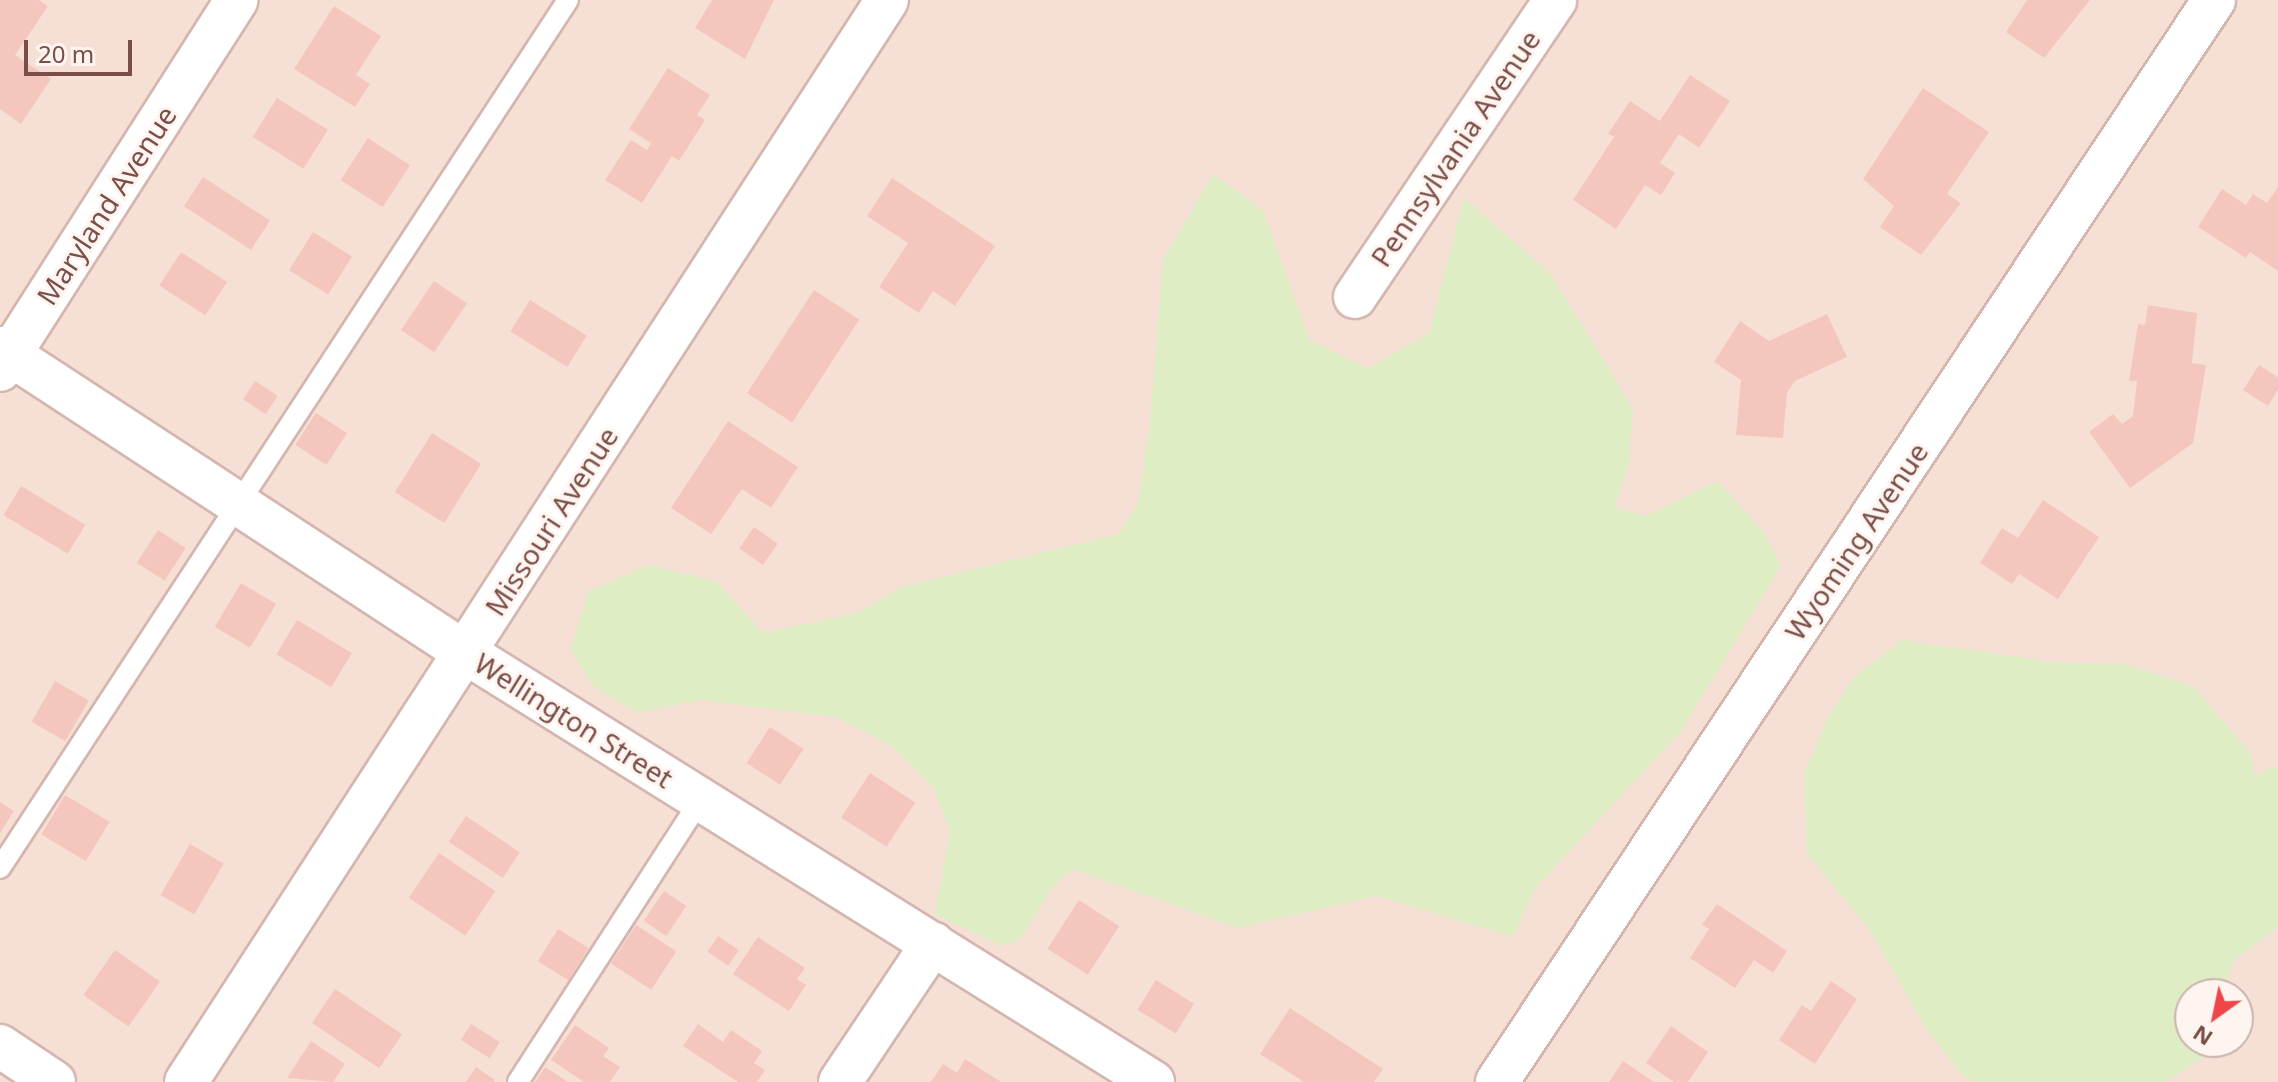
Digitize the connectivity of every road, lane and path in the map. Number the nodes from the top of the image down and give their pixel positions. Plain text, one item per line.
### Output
1 (237, 0) edge
2 (568, 0) edge
3 (887, 0) edge
4 (1555, 0) edge
5 (2214, 0) edge
6 (1355, 297) dead end
7 (4, 357) edge
8 (240, 504) junction
9 (466, 653) junction
10 (701, 799) junction
11 (0, 868) edge
12 (933, 943) junction
13 (0, 1046) edge
14 (54, 1082) edge
15 (186, 1082) edge
16 (518, 1082) edge
17 (840, 1082) edge
18 (1153, 1082) edge
19 (1497, 1082) edge

1 - 7 street, Maryland Avenue
2 - 8 lane
3 - 9 street, Missouri Avenue
4 - 6 street, Pennsylvania Avenue
5 - 19 street, Wyoming Avenue
7 - 8 street, Wellington Street
8 - 9 street, Wellington Street
8 - 11 lane
9 - 10 street, Wellington Street
9 - 15 street, Missouri Avenue
10 - 12 street, Wellington Street
10 - 16 lane
12 - 17 street
12 - 18 street, Wellington Street
13 - 14 street

